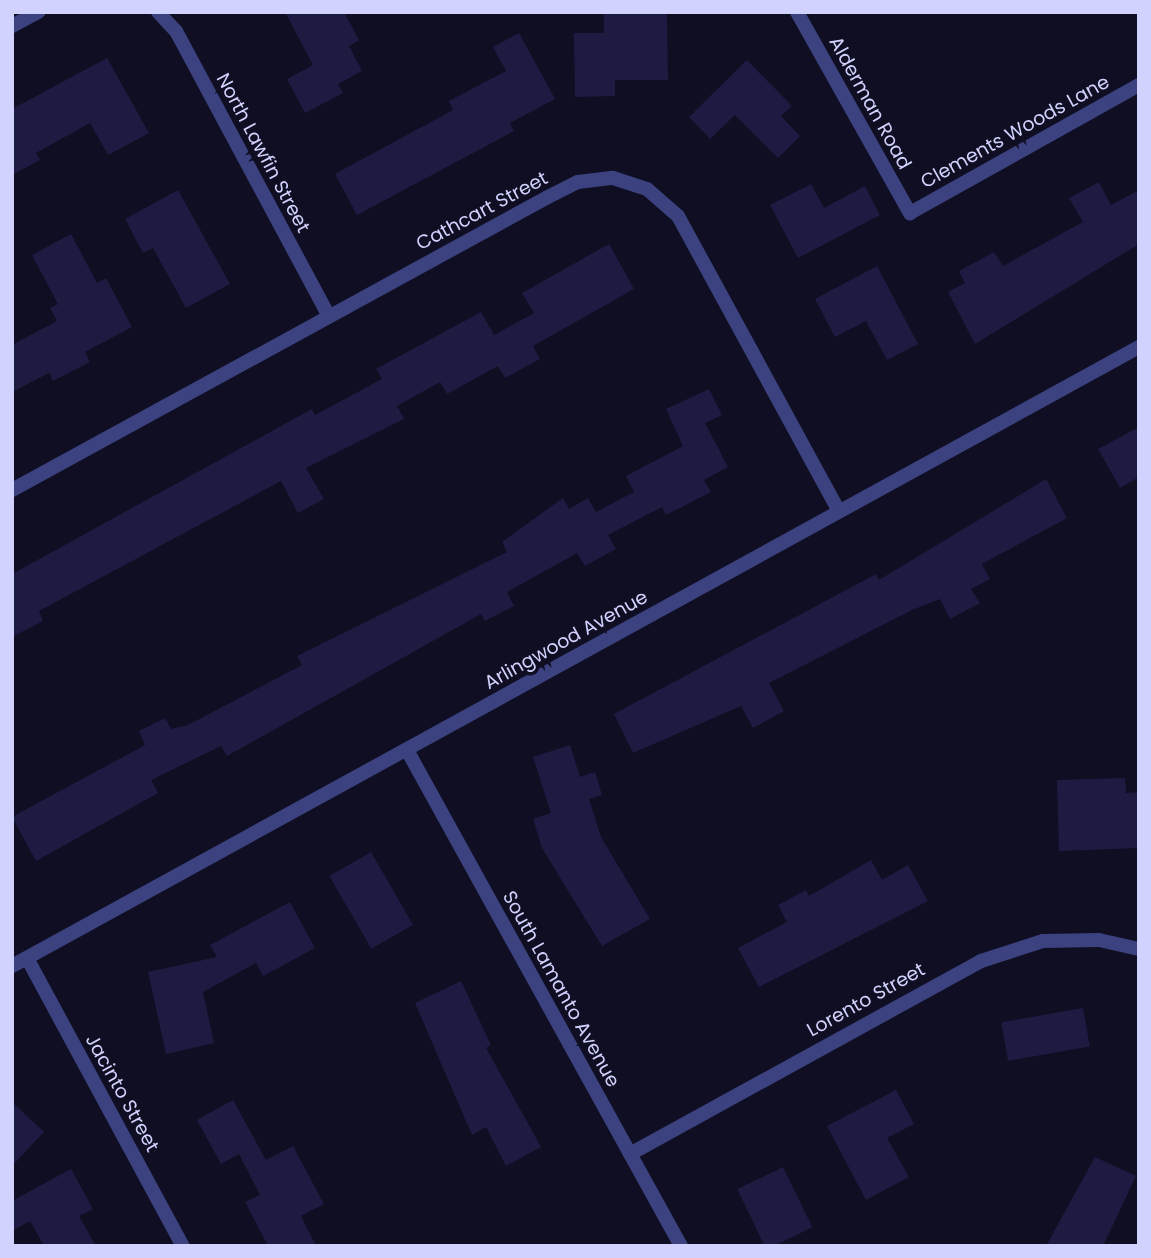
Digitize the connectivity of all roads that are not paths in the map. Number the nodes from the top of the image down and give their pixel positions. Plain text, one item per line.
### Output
1 (38, 12) edge
2 (158, 12) edge
3 (797, 12) edge
4 (12, 26) edge
5 (1139, 85) edge
6 (909, 213) joint
7 (329, 316) junction
8 (1139, 347) edge
9 (12, 490) edge
10 (839, 511) junction
11 (407, 750) junction
12 (1139, 950) edge
13 (27, 958) junction
14 (12, 966) edge
15 (630, 1154) junction
16 (183, 1246) edge
17 (681, 1246) edge

1 - 4 street
2 - 7 street, North Lawfin Street
3 - 6 street, Alderman Road
5 - 6 street, Clements Woods Lane
7 - 9 street, Cathcart Street
7 - 10 street, Cathcart Street
8 - 10 street, Arlingwood Avenue
10 - 11 street, Arlingwood Avenue
11 - 13 street, Arlingwood Avenue
11 - 15 street, South Lamanto Avenue
12 - 15 street, Lorento Street
13 - 14 street, Arlingwood Avenue
13 - 16 street, Jacinto Street
15 - 17 street, South Lamanto Avenue

